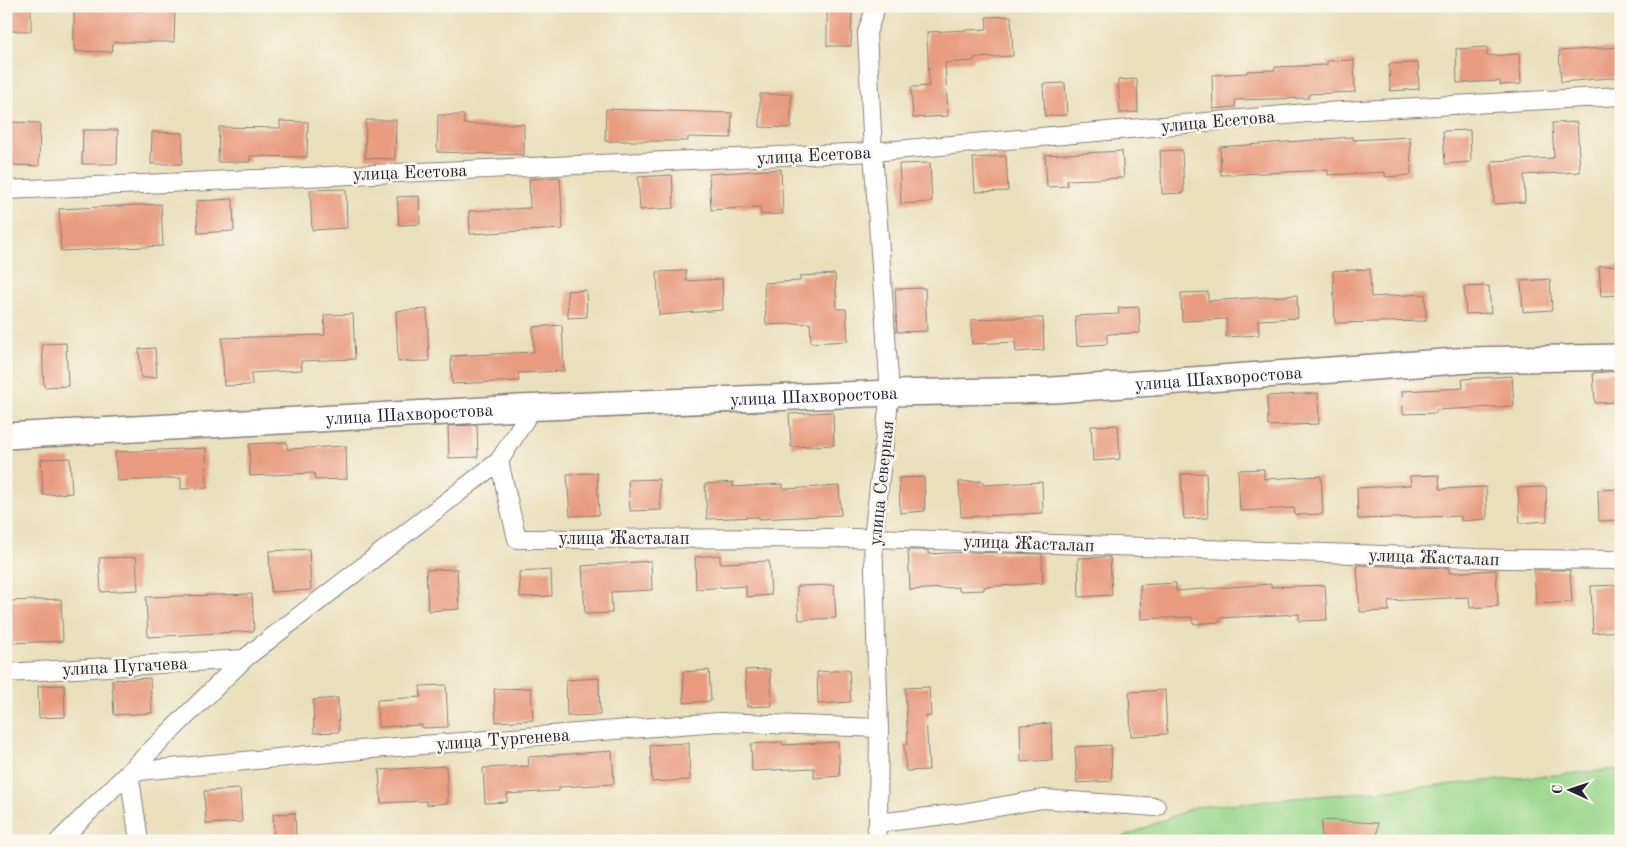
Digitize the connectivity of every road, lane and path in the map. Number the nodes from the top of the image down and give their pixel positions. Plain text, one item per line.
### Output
1 (876, 6) edge
2 (1621, 96) edge
3 (873, 152) junction
4 (6, 190) edge
5 (1621, 357) edge
6 (890, 393) junction
7 (533, 407) junction
8 (6, 436) edge
9 (500, 461) junction
10 (873, 538) junction
11 (1621, 560) edge
12 (244, 660) junction
13 (6, 673) edge
14 (879, 728) junction
15 (128, 772) junction
16 (1156, 807) dead end
17 (878, 823) junction
18 (59, 841) edge
19 (139, 841) edge
20 (875, 841) edge

1 - 3 street, улица Северная
2 - 3 street, улица Есетова
3 - 4 street, улица Есетова
3 - 6 street, улица Северная
5 - 6 street, улица Шахворостова
6 - 7 street, улица Шахворостова
6 - 10 street, улица Северная
7 - 8 street, улица Шахворостова
7 - 9 street
9 - 10 street, улица Жасталап
9 - 12 street
10 - 11 street, улица Жасталап
10 - 14 street, улица Северная
12 - 13 street, улица Пугачева
12 - 15 street
14 - 15 street, улица Тургенева
14 - 17 street, улица Северная
15 - 18 street
15 - 19 street
16 - 17 street
17 - 20 street, улица Северная

